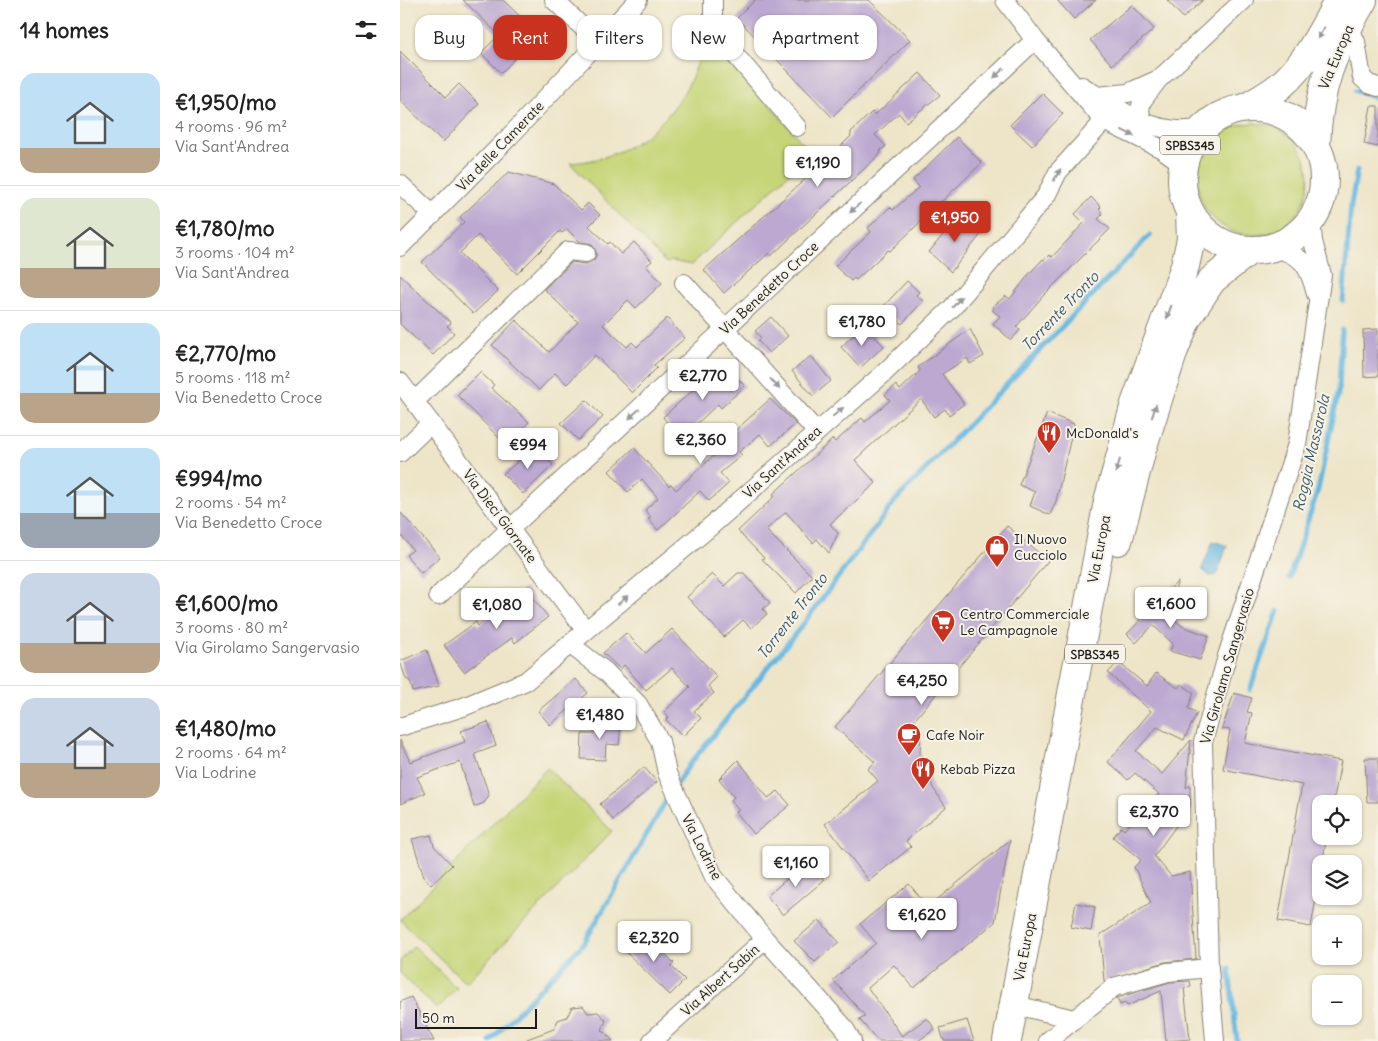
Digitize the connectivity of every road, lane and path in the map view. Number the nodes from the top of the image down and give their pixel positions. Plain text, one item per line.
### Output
1 (554, 0) edge
2 (638, 0) edge
3 (713, 0) edge
4 (1005, 0) edge
5 (1244, 0) edge
6 (1339, 0) edge
7 (1363, 0) edge
8 (624, 15) edge
9 (713, 15) edge
10 (577, 22) edge
11 (1349, 26) junction
12 (1035, 40) junction
13 (581, 60) edge
14 (740, 60) edge
15 (1067, 77) junction
16 (1158, 80) junction
17 (1378, 87) edge
18 (1097, 96) junction
19 (1247, 108) junction
20 (1104, 121) junction
21 (1142, 121) junction
22 (798, 127) dead end
23 (1202, 128) junction
24 (1316, 146) junction
25 (1183, 164) junction
26 (400, 184) edge
27 (1190, 213) junction
28 (433, 215) junction
29 (1311, 220) junction
30 (400, 247) edge
31 (1261, 249) junction
32 (586, 252) dead end
33 (684, 283) dead end
34 (1318, 299) junction
35 (725, 329) junction
36 (400, 382) edge
37 (415, 401) junction
38 (431, 423) junction
39 (816, 430) junction
40 (400, 453) edge
41 (510, 530) junction
42 (438, 596) dead end
43 (586, 631) junction
44 (571, 645) junction
45 (400, 727) edge
46 (765, 939) junction
47 (1209, 968) junction
48 (1028, 1008) junction
49 (1074, 1020) junction
50 (652, 1041) edge
51 (852, 1041) edge
52 (1008, 1041) edge
53 (1022, 1041) edge
54 (1048, 1041) edge
55 (1215, 1041) edge

1 - 10 street
2 - 8 street, Via delle Camerate
3 - 9 street
4 - 12 street
5 - 16 street
6 -> 19 main road, Via Europa / SPBS345
7 - 11 main road, Via Europa / SPBS345
11 - 17 street
11 - 24 main road, Via Europa / SPBS345
12 - 15 street
12 -> 35 street, Via Benedetto Croce
13 - 28 street, Via delle Camerate
14 - 22 street
15 - 18 street
15 - 20 street
16 - 18 street
16 - 21 street
18 - 21 street
19 - 23 main road, Via Europa / SPBS345
19 - 24 main road, Via Europa / SPBS345
20 -> 25 street
39 -> 20 street, Via Sant'Andrea
21 - 23 street
23 - 25 main road, Via Europa / SPBS345
24 - 29 main road, Via Europa / SPBS345
25 - 27 main road, Via Europa / SPBS345
26 - 28 street
27 - 31 main road, Via Europa / SPBS345
27 -> 52 main road, Via Europa / SPBS345
28 - 30 street, Via delle Camerate
29 - 31 main road, Via Europa / SPBS345
29 - 34 street, Via Girolamo Sangervasio
31 - 34 street, Via Girolamo Sangervasio
48 -> 31 main road, Via Europa / SPBS345
32 - 37 street
33 - 35 street
34 - 47 street, Via Girolamo Sangervasio
35 -> 39 street
35 -> 41 street, Via Benedetto Croce
36 - 37 street, Via Dieci Giornate
37 - 38 street, Via Dieci Giornate
38 - 40 street
38 - 41 street, Via Dieci Giornate
43 -> 39 street, Via Sant'Andrea
41 - 42 street, Via Benedetto Croce
41 - 43 street, Via Dieci Giornate
43 - 44 street, Via Sant'Andrea
44 - 45 street, Via Sant'Andrea
44 - 46 street, Via Lodrine
46 - 50 street, Via Albert Sabin
46 - 51 street, Via Lodrine
47 - 49 street
47 - 55 street, Via Girolamo Sangervasio
48 - 49 street
48 - 53 main road, Via Europa / SPBS345
49 - 54 street

